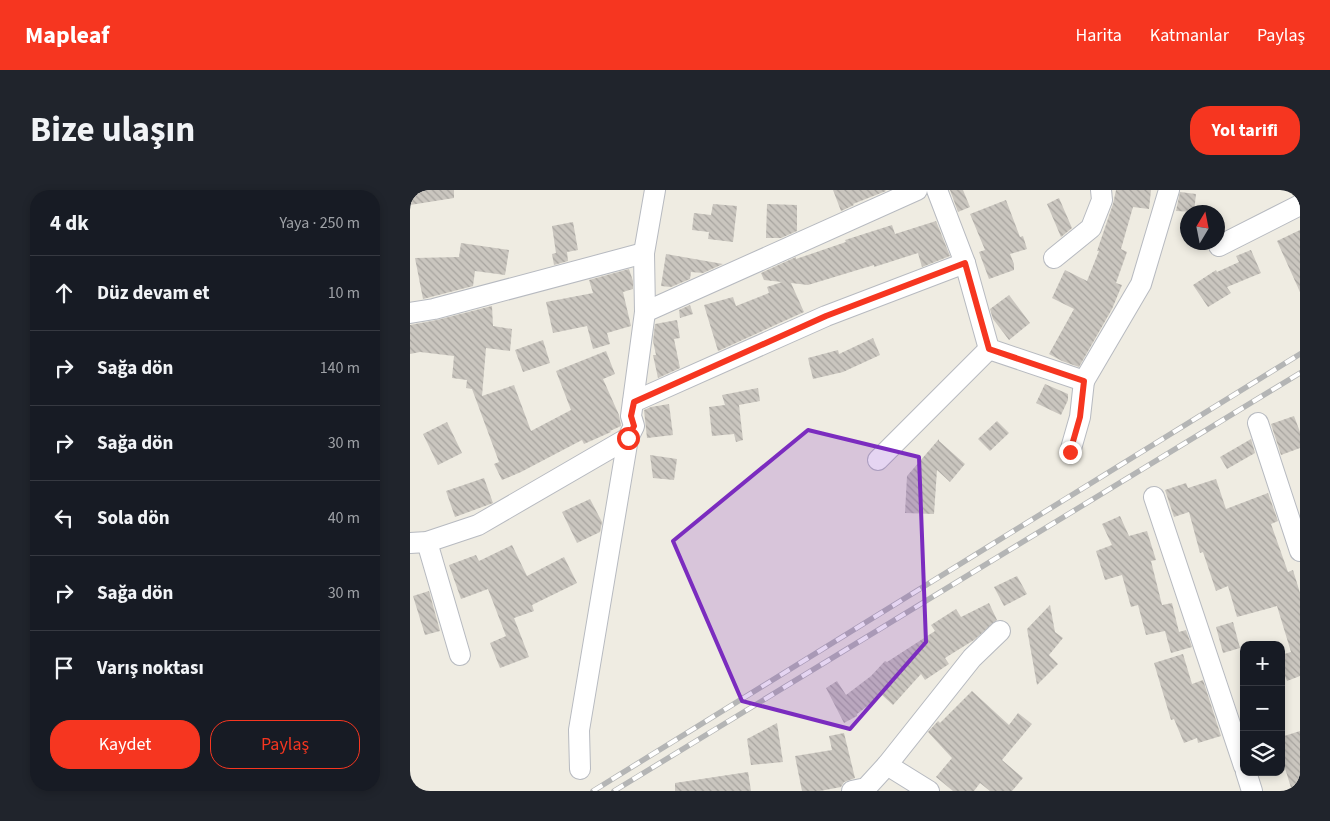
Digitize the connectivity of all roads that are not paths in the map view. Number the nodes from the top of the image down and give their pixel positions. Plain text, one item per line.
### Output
1 (655, 190) edge
2 (917, 190) edge
3 (937, 190) edge
4 (1101, 190) edge
5 (1169, 190) edge
6 (1300, 205) edge
7 (1225, 243) edge
8 (644, 253) junction
9 (1054, 258) dead end
10 (965, 263) junction
11 (646, 312) junction
12 (410, 313) edge
13 (989, 349) junction
14 (1084, 381) junction
15 (634, 402) junction
16 (1258, 423) dead end
17 (628, 438) junction
18 (1070, 452) dead end
19 (878, 460) dead end
20 (1154, 497) dead end
21 (418, 542) edge
22 (1300, 551) edge
23 (1000, 631) dead end
24 (460, 655) dead end
25 (1240, 754) edge
26 (887, 765) junction
27 (580, 769) dead end
28 (1247, 776) edge
29 (852, 791) edge
30 (929, 791) edge
31 (1252, 791) edge

1 - 8 street
2 - 11 street
3 - 10 street
4 - 9 street
5 - 14 street
6 - 7 street
8 - 11 street
8 - 12 street
10 - 13 street
10 - 15 street
11 - 15 street
13 - 14 street
13 - 19 street
14 - 18 street
15 - 17 street
16 - 22 street
17 - 21 street
17 - 27 street
20 - 25 street
21 - 24 street
23 - 26 street
26 - 29 street
26 - 30 street
28 - 31 street

